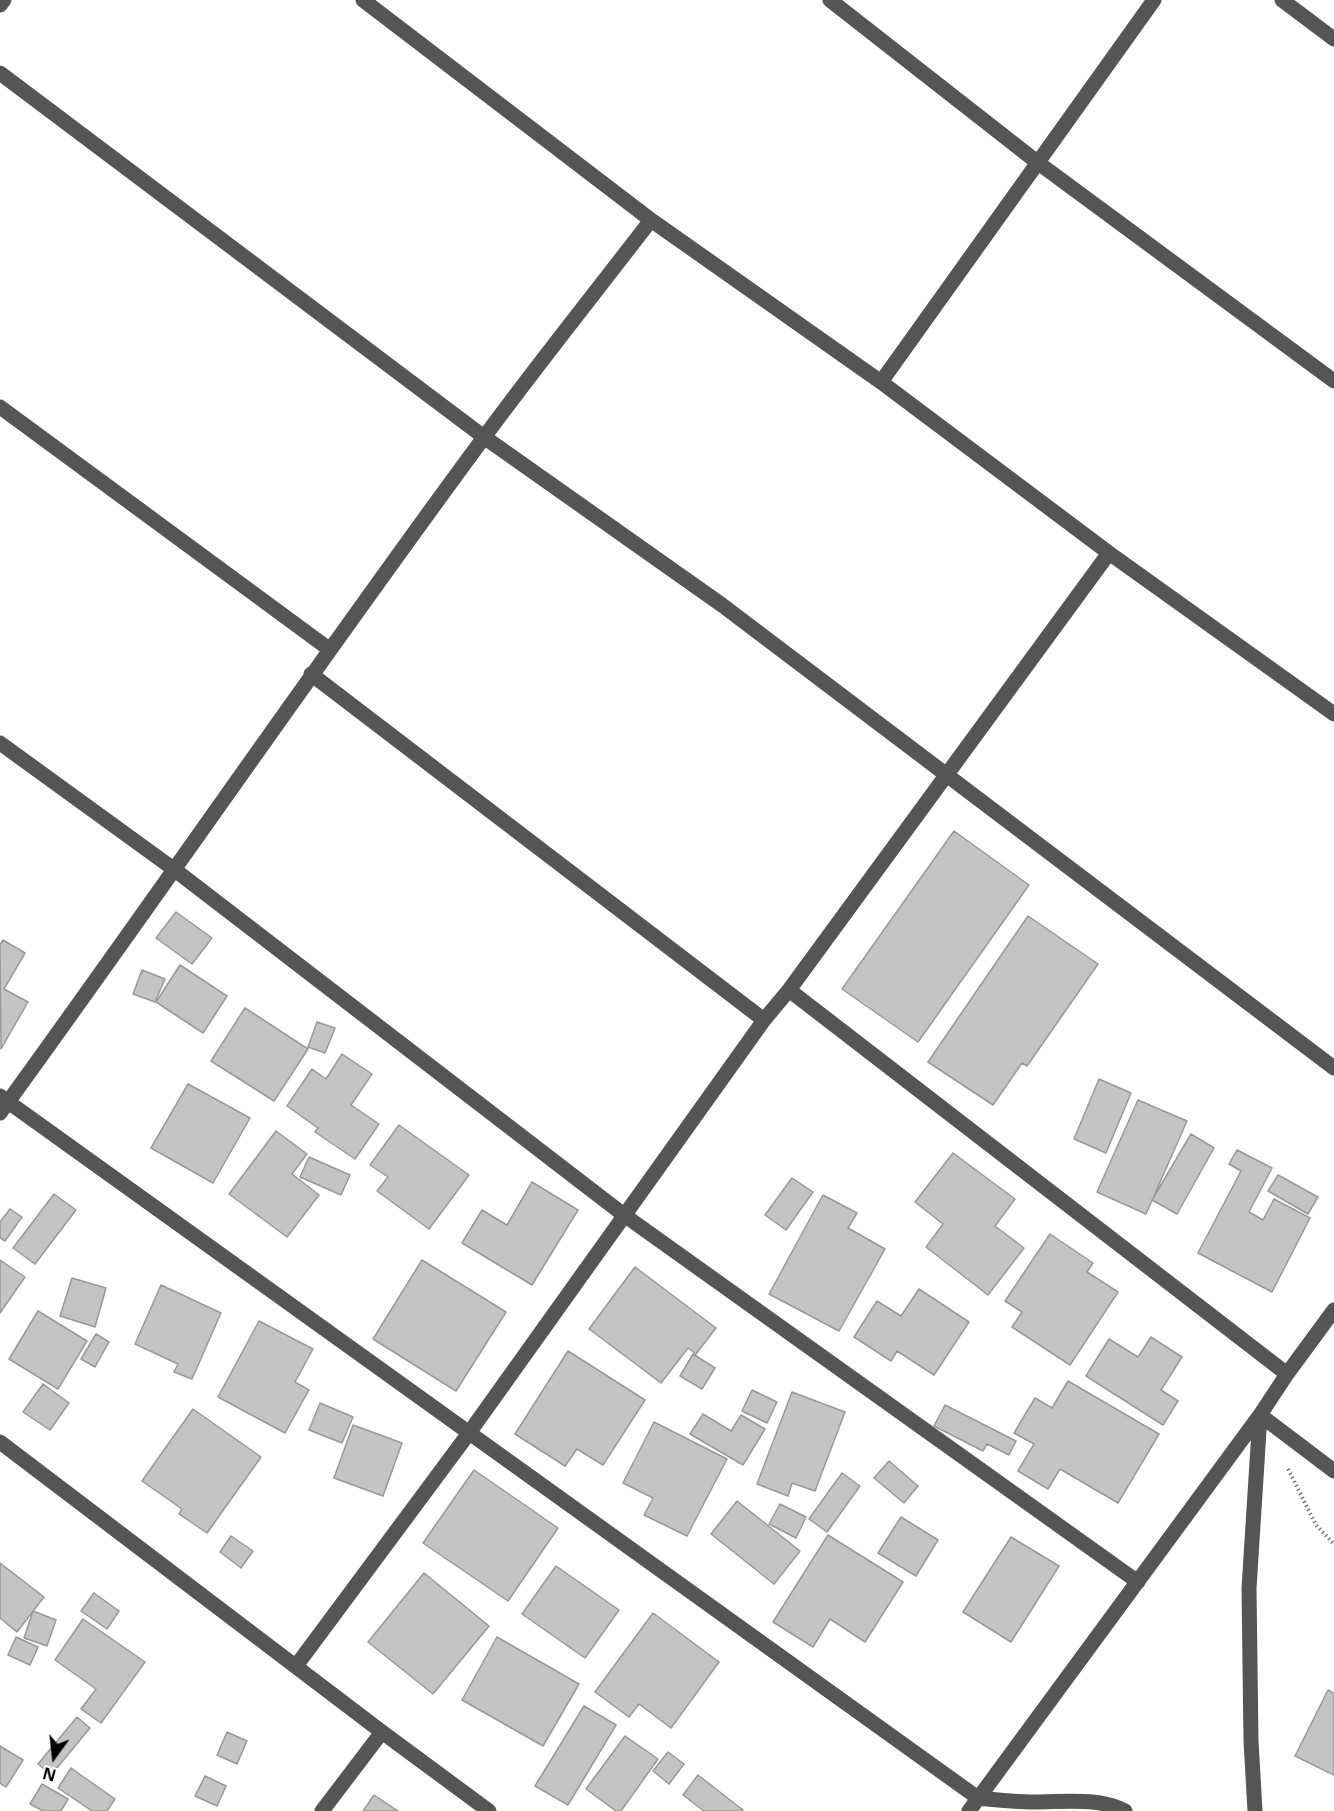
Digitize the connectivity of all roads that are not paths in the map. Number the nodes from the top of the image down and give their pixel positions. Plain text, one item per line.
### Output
1 (4, 0) edge
2 (830, 0) edge
3 (1154, 0) edge
4 (1282, 0) edge
5 (368, 1) edge
6 (0, 5) edge
7 (1334, 39) edge
8 (0, 73) edge
9 (1037, 162) junction
10 (651, 219) junction
11 (1334, 381) edge
12 (881, 382) junction
13 (0, 407) edge
14 (484, 437) junction
15 (1109, 553) junction
16 (329, 650) junction
17 (311, 674) junction
18 (1334, 714) edge
19 (0, 743) edge
20 (947, 776) junction
21 (175, 870) junction
22 (789, 990) junction
23 (764, 1020) junction
24 (1334, 1068) edge
25 (3, 1103) edge
26 (624, 1215) junction
27 (1334, 1310) edge
28 (1287, 1374) junction
29 (1260, 1415) junction
30 (469, 1433) junction
31 (0, 1442) edge
32 (1334, 1471) edge
33 (1138, 1582) junction
34 (296, 1666) junction
35 (382, 1732) junction
36 (978, 1798) junction
37 (322, 1811) edge
38 (489, 1811) edge
39 (969, 1811) edge
40 (1125, 1811) edge
41 (1255, 1811) edge

1 - 6 street
2 - 9 street
3 - 9 street
4 - 7 street
5 - 10 street
8 - 14 street
9 - 11 street
9 - 12 street
10 - 12 street
10 - 14 street
12 - 15 street
13 - 16 street
14 - 16 street
14 - 20 street
15 - 18 street
15 - 20 street
16 - 17 street
17 - 21 street
17 - 23 street
19 - 21 street
20 - 22 street
20 - 24 street
21 - 25 street
21 - 26 street
22 - 23 street
22 - 28 street
23 - 26 street
25 - 30 street
26 - 30 street
26 - 33 street
27 - 28 street
28 - 29 street
29 - 32 street
29 - 33 street
29 - 41 street
30 - 34 street
30 - 36 street
31 - 34 street
33 - 36 street
34 - 35 street
35 - 37 street
35 - 38 street
36 - 39 street
36 - 40 street

